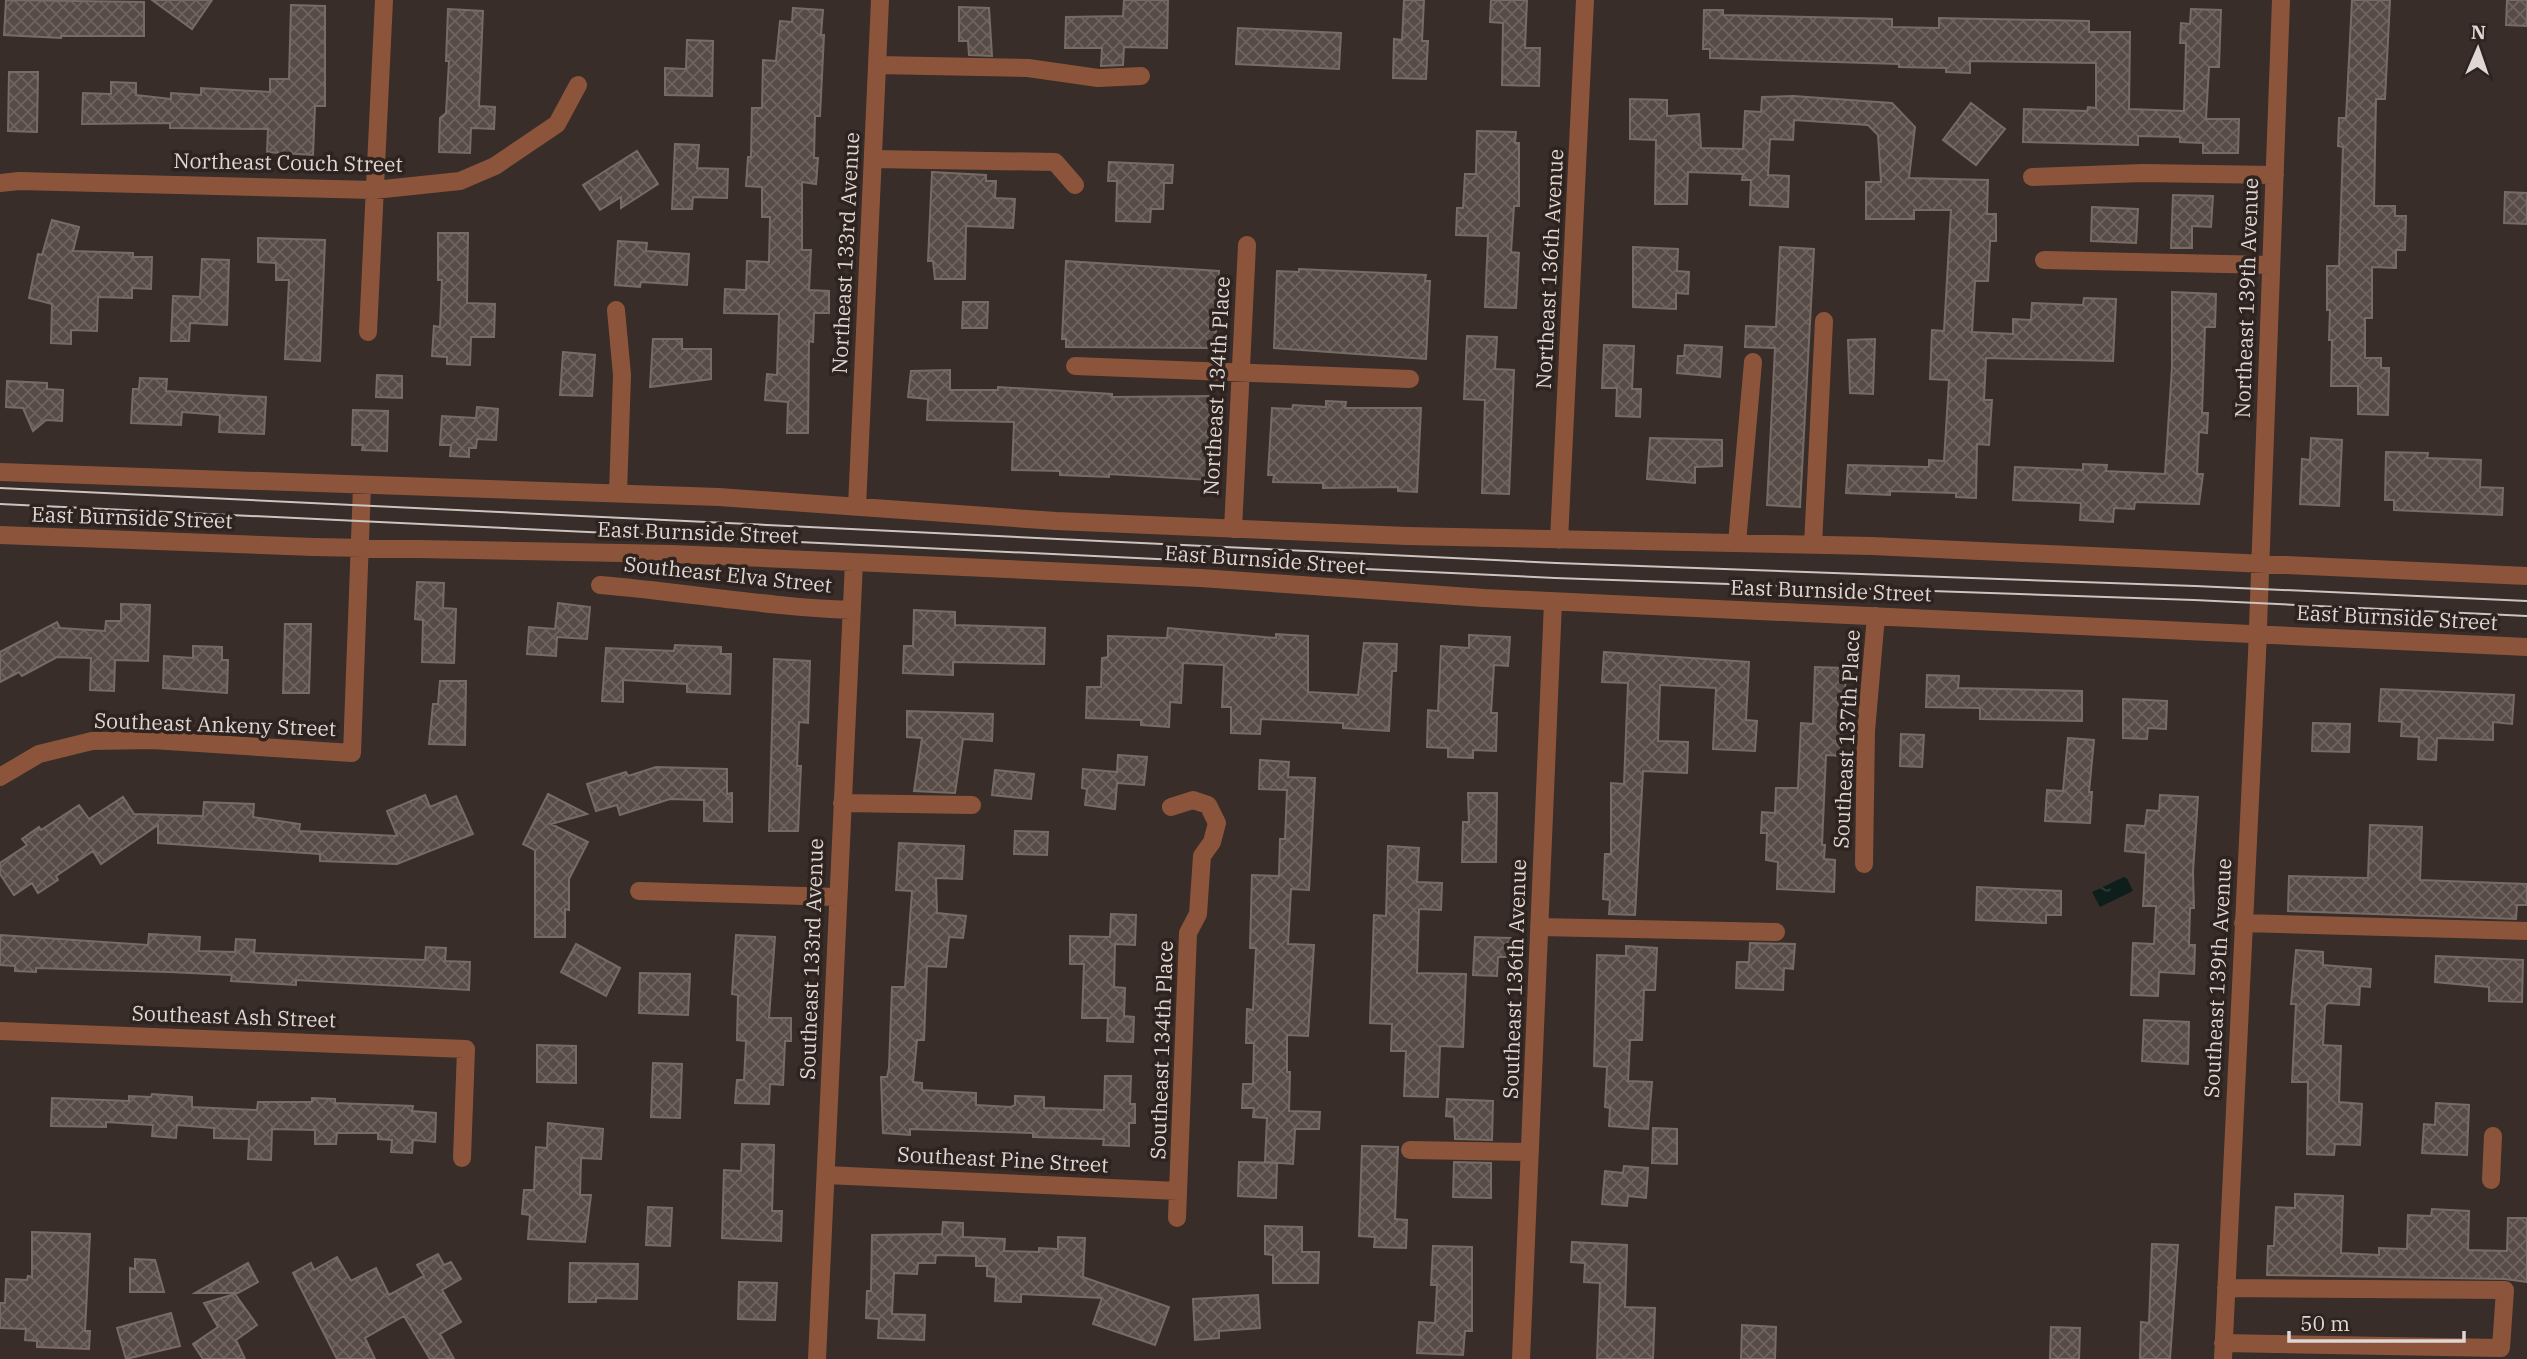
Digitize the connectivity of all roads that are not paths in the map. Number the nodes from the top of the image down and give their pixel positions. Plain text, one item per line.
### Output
1 (384, 0) edge
2 (880, 0) edge
3 (1584, 0) edge
4 (2281, 0) edge
5 (877, 65) junction
6 (1140, 76) dead end
7 (578, 85) dead end
8 (873, 159) junction
9 (2275, 175) junction
10 (2032, 177) dead end
11 (0, 183) edge
12 (1075, 185) dead end
13 (374, 190) junction
14 (1247, 245) dead end
15 (2044, 260) dead end
16 (2270, 265) junction
17 (616, 310) dead end
18 (1824, 321) dead end
19 (368, 331) dead end
20 (1754, 362) dead end
21 (1075, 366) dead end
22 (1241, 373) junction
23 (1410, 379) dead end
24 (0, 472) edge
25 (362, 486) junction
26 (618, 493) junction
27 (857, 507) junction
28 (1233, 529) junction
29 (0, 535) edge
30 (1559, 540) junction
31 (1737, 543) junction
32 (1813, 545) junction
33 (360, 548) junction
34 (854, 562) junction
35 (2260, 563) junction
36 (2527, 576) edge
37 (600, 585) dead end
38 (2259, 599) joint
39 (1553, 601) junction
40 (852, 610) junction
41 (1876, 616) junction
42 (2258, 634) junction
43 (2527, 647) edge
44 (0, 776) edge
45 (842, 803) junction
46 (972, 805) dead end
47 (1171, 807) dead end
48 (1864, 864) dead end
49 (639, 891) dead end
50 (837, 897) junction
51 (2243, 923) junction
52 (1539, 927) junction
53 (2527, 931) edge
54 (1776, 932) dead end
55 (0, 1031) edge
56 (2493, 1136) dead end
57 (1410, 1150) dead end
58 (1530, 1152) junction
59 (462, 1158) dead end
60 (826, 1175) junction
61 (2491, 1180) dead end
62 (1178, 1191) junction
63 (1177, 1218) dead end
64 (2226, 1288) junction
65 (2223, 1351) edge
66 (817, 1359) edge
67 (1521, 1359) edge

1 - 13 street
2 - 5 street, Northeast 133rd Avenue
3 - 30 street, Northeast 136th Avenue
4 - 9 street, Northeast 139th Avenue
5 - 6 street
5 - 8 street, Northeast 133rd Avenue
7 - 13 street, Northeast Couch Street
8 - 12 street
8 - 27 street, Northeast 133rd Avenue
9 - 10 street
9 - 16 street, Northeast 139th Avenue
11 - 13 street, Northeast Couch Street
13 - 19 street
14 - 22 street, Northeast 134th Place
15 - 16 street
16 - 35 street, Northeast 139th Avenue
17 - 26 street
18 - 32 street
20 - 31 street
21 - 22 street
22 - 23 street
22 - 28 street, Northeast 134th Place
24 - 25 street, East Burnside Street
25 - 26 street, East Burnside Street
25 - 33 street
26 - 27 street, East Burnside Street
27 - 28 street, East Burnside Street
28 - 30 street, East Burnside Street
29 - 33 street, East Burnside Street
30 - 31 street, East Burnside Street
31 - 32 street, East Burnside Street
32 - 35 street, East Burnside Street
33 - 34 street, East Burnside Street
33 - 44 street, Southeast Ankeny Street
34 - 39 street, East Burnside Street
34 - 40 street, Southeast 133rd Avenue
35 - 36 street, East Burnside Street
35 - 38 street, Northeast 139th Avenue
37 - 40 street, Southeast Elva Street
38 - 42 street, Southeast 139th Avenue
39 - 41 street, East Burnside Street
39 - 52 street, Southeast 136th Avenue
40 - 45 street, Southeast 133rd Avenue
41 - 42 street, East Burnside Street
41 - 48 street, Southeast 137th Place
42 - 43 street, East Burnside Street
42 - 51 street, Southeast 139th Avenue
45 - 46 street
45 - 50 street, Southeast 133rd Avenue
47 - 62 street, Southeast 134th Place
49 - 50 street
50 - 60 street, Southeast 133rd Avenue
51 - 53 street
51 - 64 street, Southeast 139th Avenue
52 - 54 street
52 - 58 street, Southeast 136th Avenue
55 - 59 street, Southeast Ash Street
56 - 61 street
57 - 58 street
58 - 67 street, Southeast 136th Avenue
60 - 62 street, Southeast Pine Street
60 - 66 street, Southeast 133rd Avenue
62 - 63 street, Southeast 134th Place
64 - 65 street, Southeast 139th Avenue
64 - 65 street

